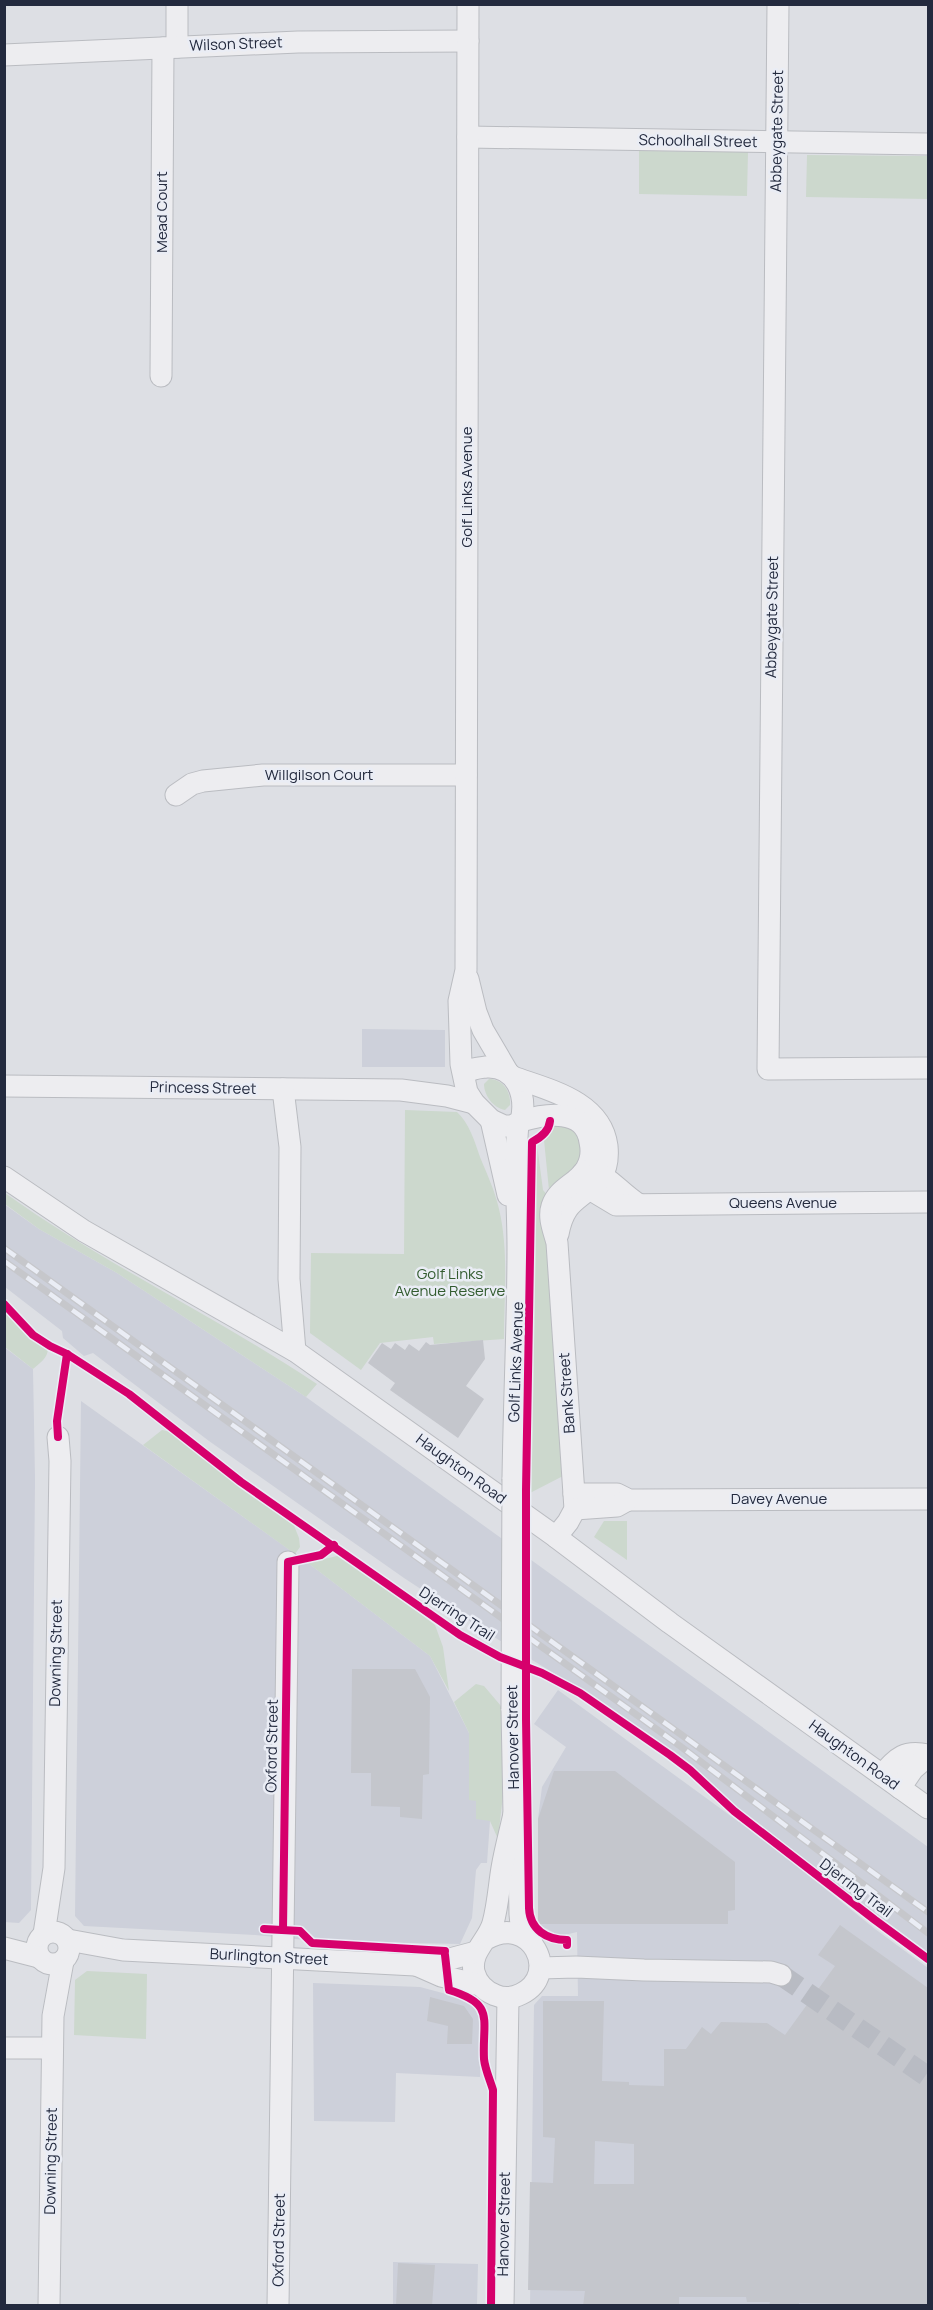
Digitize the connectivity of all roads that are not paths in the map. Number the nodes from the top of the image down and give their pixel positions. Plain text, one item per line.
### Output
1 (177, 4) edge
2 (468, 4) edge
3 (778, 4) edge
4 (468, 41) junction
5 (170, 47) junction
6 (4, 55) edge
7 (468, 137) junction
8 (777, 142) junction
9 (928, 144) edge
10 (162, 376) dead end
11 (466, 775) junction
12 (176, 795) dead end
13 (466, 970) junction
14 (928, 1068) edge
15 (510, 1074) junction
16 (464, 1076) junction
17 (5, 1086) edge
18 (291, 1089) junction
19 (401, 1090) junction
20 (474, 1103) junction
21 (491, 1120) junction
22 (519, 1122) junction
23 (591, 1175) junction
24 (4, 1178) edge
25 (928, 1202) edge
26 (518, 1245) junction
27 (289, 1279) junction
28 (273, 1337) junction
29 (295, 1351) junction
30 (58, 1437) dead end
31 (513, 1479) joint
32 (928, 1499) edge
33 (574, 1502) junction
34 (556, 1537) junction
35 (288, 1562) dead end
36 (928, 1755) edge
37 (882, 1775) junction
38 (900, 1788) junction
39 (928, 1808) edge
40 (514, 1814) junction
41 (4, 1940) edge
42 (531, 1943) junction
43 (481, 1945) junction
44 (4, 1948) edge
45 (53, 1948) junction
46 (283, 1957) junction
47 (415, 1965) junction
48 (540, 1968) junction
49 (782, 1975) tunnel mouth
50 (480, 1984) junction
51 (508, 1998) junction
52 (4, 2048) edge
53 (52, 2048) junction
54 (49, 2306) edge
55 (278, 2306) edge
56 (503, 2306) edge

1 - 5 street, Mead Court
2 - 4 street, Golf Links Avenue
3 - 8 street, Abbeygate Street
4 - 5 street, Wilson Street
4 - 7 street, Golf Links Avenue
5 - 6 street, Wilson Street
5 - 10 street, Mead Court
7 - 8 street, Schoolhall Street
7 - 11 street, Golf Links Avenue
8 - 9 street, Schoolhall Street
8 - 14 street, Abbeygate Street
11 - 12 street, Willgilson Court
11 - 13 street, Golf Links Avenue
13 - 15 street, Golf Links Avenue
13 - 16 street, Golf Links Avenue
15 - 16 street
15 - 22 street
15 - 23 street
16 - 19 street, Princess Street
16 - 20 street
17 - 18 street, Princess Street
18 - 19 street, Princess Street
18 - 27 street
19 - 20 street, Princess Street
20 - 21 street
21 - 22 street
21 - 26 street, Golf Links Avenue
22 - 23 street
22 - 26 street, Golf Links Avenue
23 - 25 street, Queens Avenue
23 - 33 street, Bank Street
24 - 28 street, Haughton Road
26 - 31 street, Golf Links Avenue
27 - 28 street
27 - 29 street
28 - 29 street, Haughton Road
29 - 34 street, Haughton Road
30 - 45 street, Downing Street
31 - 40 street, Hanover Street, bridge
32 - 33 street, Davey Avenue
33 - 34 street
34 - 37 street, Haughton Road
35 - 46 street, Oxford Street
36 - 37 street
36 - 38 street
37 - 38 street, Haughton Road
38 - 39 street, Haughton Road
40 - 42 street, Hanover Street
40 - 43 street, Hanover Street
41 - 45 street, Burlington Street
42 - 43 street
42 - 48 street
43 - 47 street, Burlington Street
43 - 50 street
44 - 45 street, Burlington Street
45 - 46 street, Burlington Street
45 - 53 street, Downing Street
46 - 47 street, Burlington Street
46 - 55 street, Oxford Street
47 - 50 street, Burlington Street
48 - 49 street
48 - 51 street
50 - 51 street
51 - 56 street, Hanover Street
52 - 53 street
53 - 54 street, Downing Street

